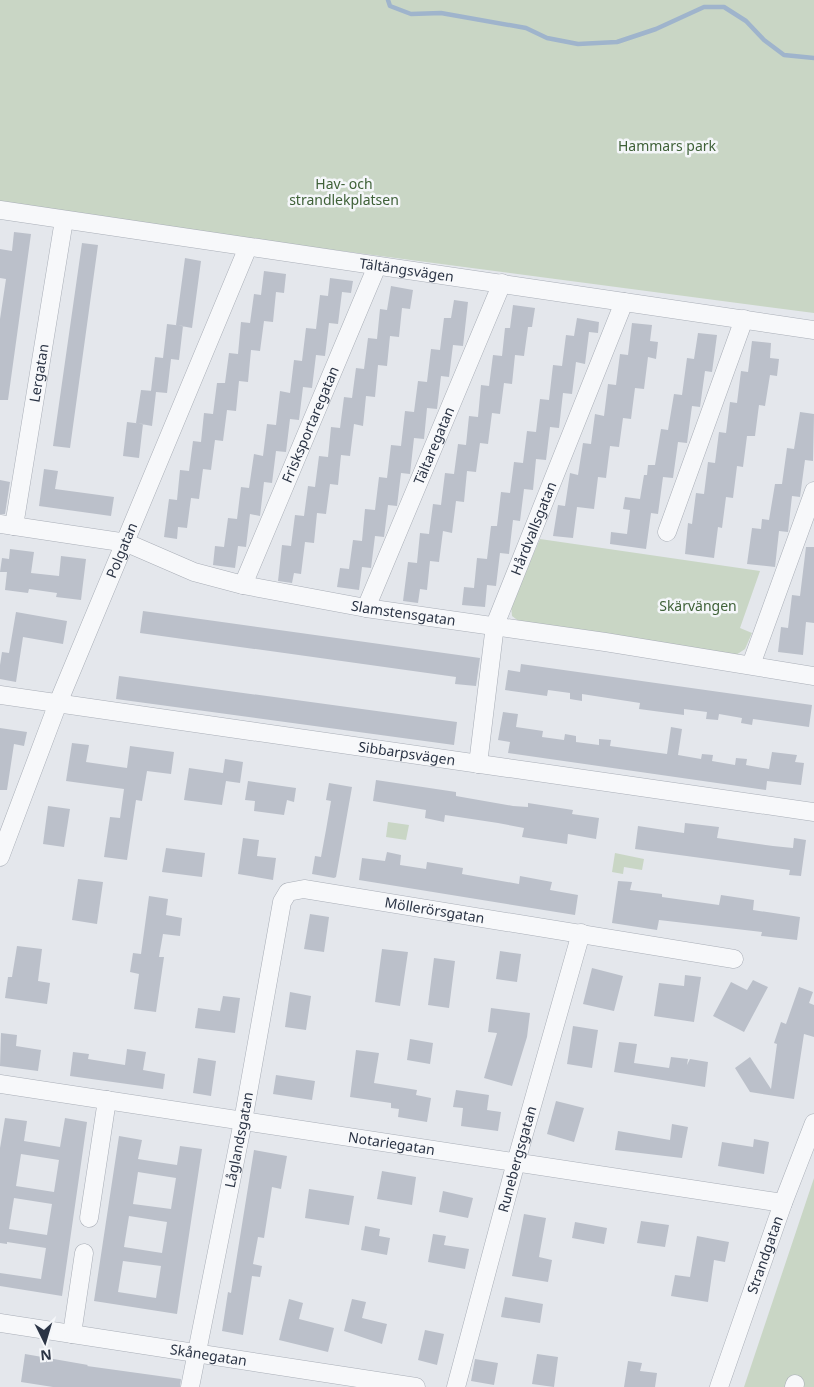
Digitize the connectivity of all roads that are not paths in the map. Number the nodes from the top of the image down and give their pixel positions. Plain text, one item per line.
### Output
1 (0, 210) edge
2 (64, 220) junction
3 (248, 247) junction
4 (378, 266) junction
5 (502, 284) junction
6 (624, 302) junction
7 (744, 320) junction
8 (814, 330) edge
9 (814, 491) edge
10 (7, 525) edge
11 (667, 532) dead end
12 (127, 543) junction
13 (244, 585) junction
14 (366, 608) junction
15 (495, 625) junction
16 (751, 665) junction
17 (814, 676) edge
18 (0, 695) edge
19 (58, 703) junction
20 (478, 764) junction
21 (814, 812) edge
22 (0, 857) edge
23 (288, 892) joint
24 (581, 933) junction
25 (734, 959) dead end
26 (0, 1084) edge
27 (107, 1100) junction
28 (243, 1121) junction
29 (814, 1123) edge
30 (516, 1162) junction
31 (783, 1203) junction
32 (90, 1218) dead end
33 (84, 1253) dead end
34 (0, 1323) edge
35 (72, 1334) junction
36 (196, 1353) junction
37 (190, 1387) edge
38 (416, 1387) edge
39 (456, 1387) edge
40 (719, 1387) edge

1 - 2 street, Tältängsvägen
2 - 3 street, Tältängsvägen
2 - 10 street, Lergatan
3 - 4 street, Tältängsvägen
3 - 12 street, Polgatan
4 - 5 street, Tältängsvägen
4 - 13 street, Frisksportaregatan
5 - 6 street, Tältängsvägen
5 - 14 street, Tältaregatan
6 - 7 street, Tältängsvägen
6 - 15 street, Hårdvallsgatan
7 - 8 street, Tältängsvägen
7 - 11 street
9 - 16 street
10 - 12 street, Slamstensgatan
12 - 13 street, Slamstensgatan
12 - 19 street, Polgatan
13 - 14 street, Slamstensgatan
14 - 15 street, Slamstensgatan
15 - 16 street, Slamstensgatan
15 - 20 street, Hårdvallsgatan
16 - 17 street, Slamstensgatan
18 - 19 street, Sibbarpsvägen
19 - 20 street, Sibbarpsvägen
19 - 22 street, Polgatan
20 - 21 street, Sibbarpsvägen
23 - 24 street, Möllerörsgatan
23 - 28 street, Låglandsgatan
24 - 25 street, Möllerörsgatan
24 - 30 street, Runebergsgatan
26 - 27 street, Notariegatan
27 - 28 street, Notariegatan
27 - 32 street
28 - 30 street, Notariegatan
28 - 36 street, Låglandsgatan
29 - 31 street, Strandgatan
30 - 31 street, Notariegatan
30 - 39 street, Runebergsgatan
31 - 40 street, Strandgatan
33 - 35 street
34 - 35 street, Skånegatan
35 - 36 street, Skånegatan
36 - 37 street, Låglandsgatan
36 - 38 street, Skånegatan

